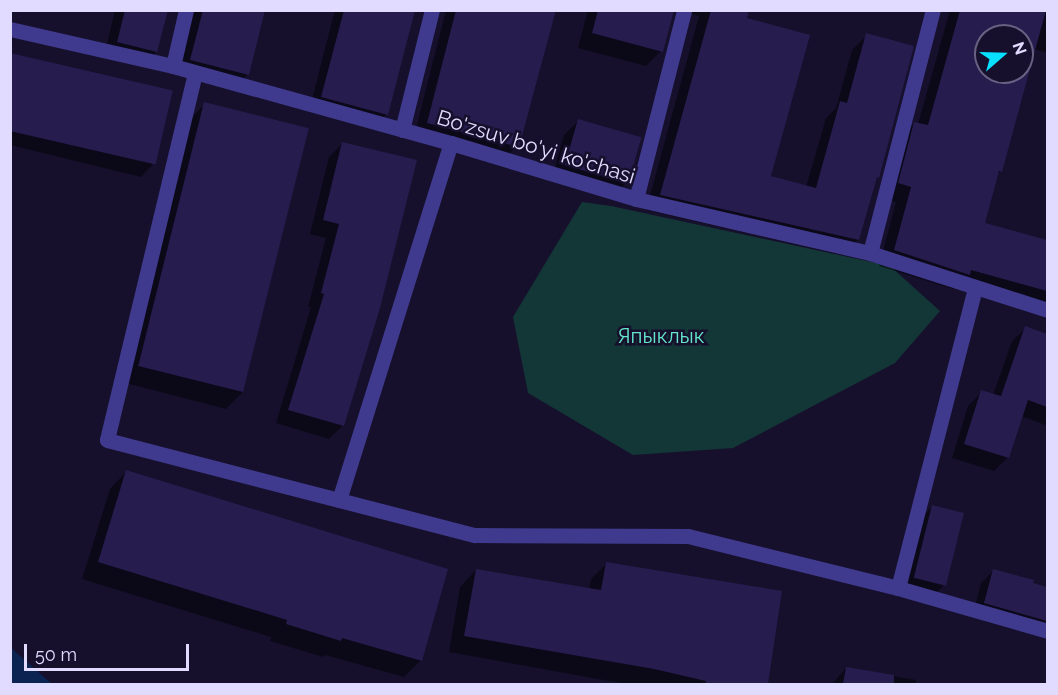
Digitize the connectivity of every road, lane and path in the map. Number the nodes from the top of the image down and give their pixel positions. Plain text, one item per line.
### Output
1 (186, 10) edge
2 (432, 10) edge
3 (684, 10) edge
4 (933, 10) edge
5 (10, 29) edge
6 (173, 66) junction
7 (195, 73) junction
8 (402, 129) junction
9 (451, 143) junction
10 (636, 199) junction
11 (870, 253) junction
12 (975, 288) junction
13 (1047, 310) edge
14 (339, 500) junction
15 (897, 588) junction
16 (1047, 631) edge

1 - 6 street
2 - 8 street
3 - 10 street
4 - 11 street
5 - 6 street, Bo'zsuv bo'yi ko'chasi
6 - 7 street, Bo'zsuv bo'yi ko'chasi
7 - 8 street, Bo'zsuv bo'yi ko'chasi
7 - 14 street
8 - 9 street, Bo'zsuv bo'yi ko'chasi
9 - 10 street, Bo'zsuv bo'yi ko'chasi
9 - 14 street
10 - 11 street, Bo'zsuv bo'yi ko'chasi
11 - 12 street, Bo'zsuv bo'yi ko'chasi
12 - 13 street, Bo'zsuv bo'yi ko'chasi
12 - 15 street
14 - 15 street
15 - 16 street

